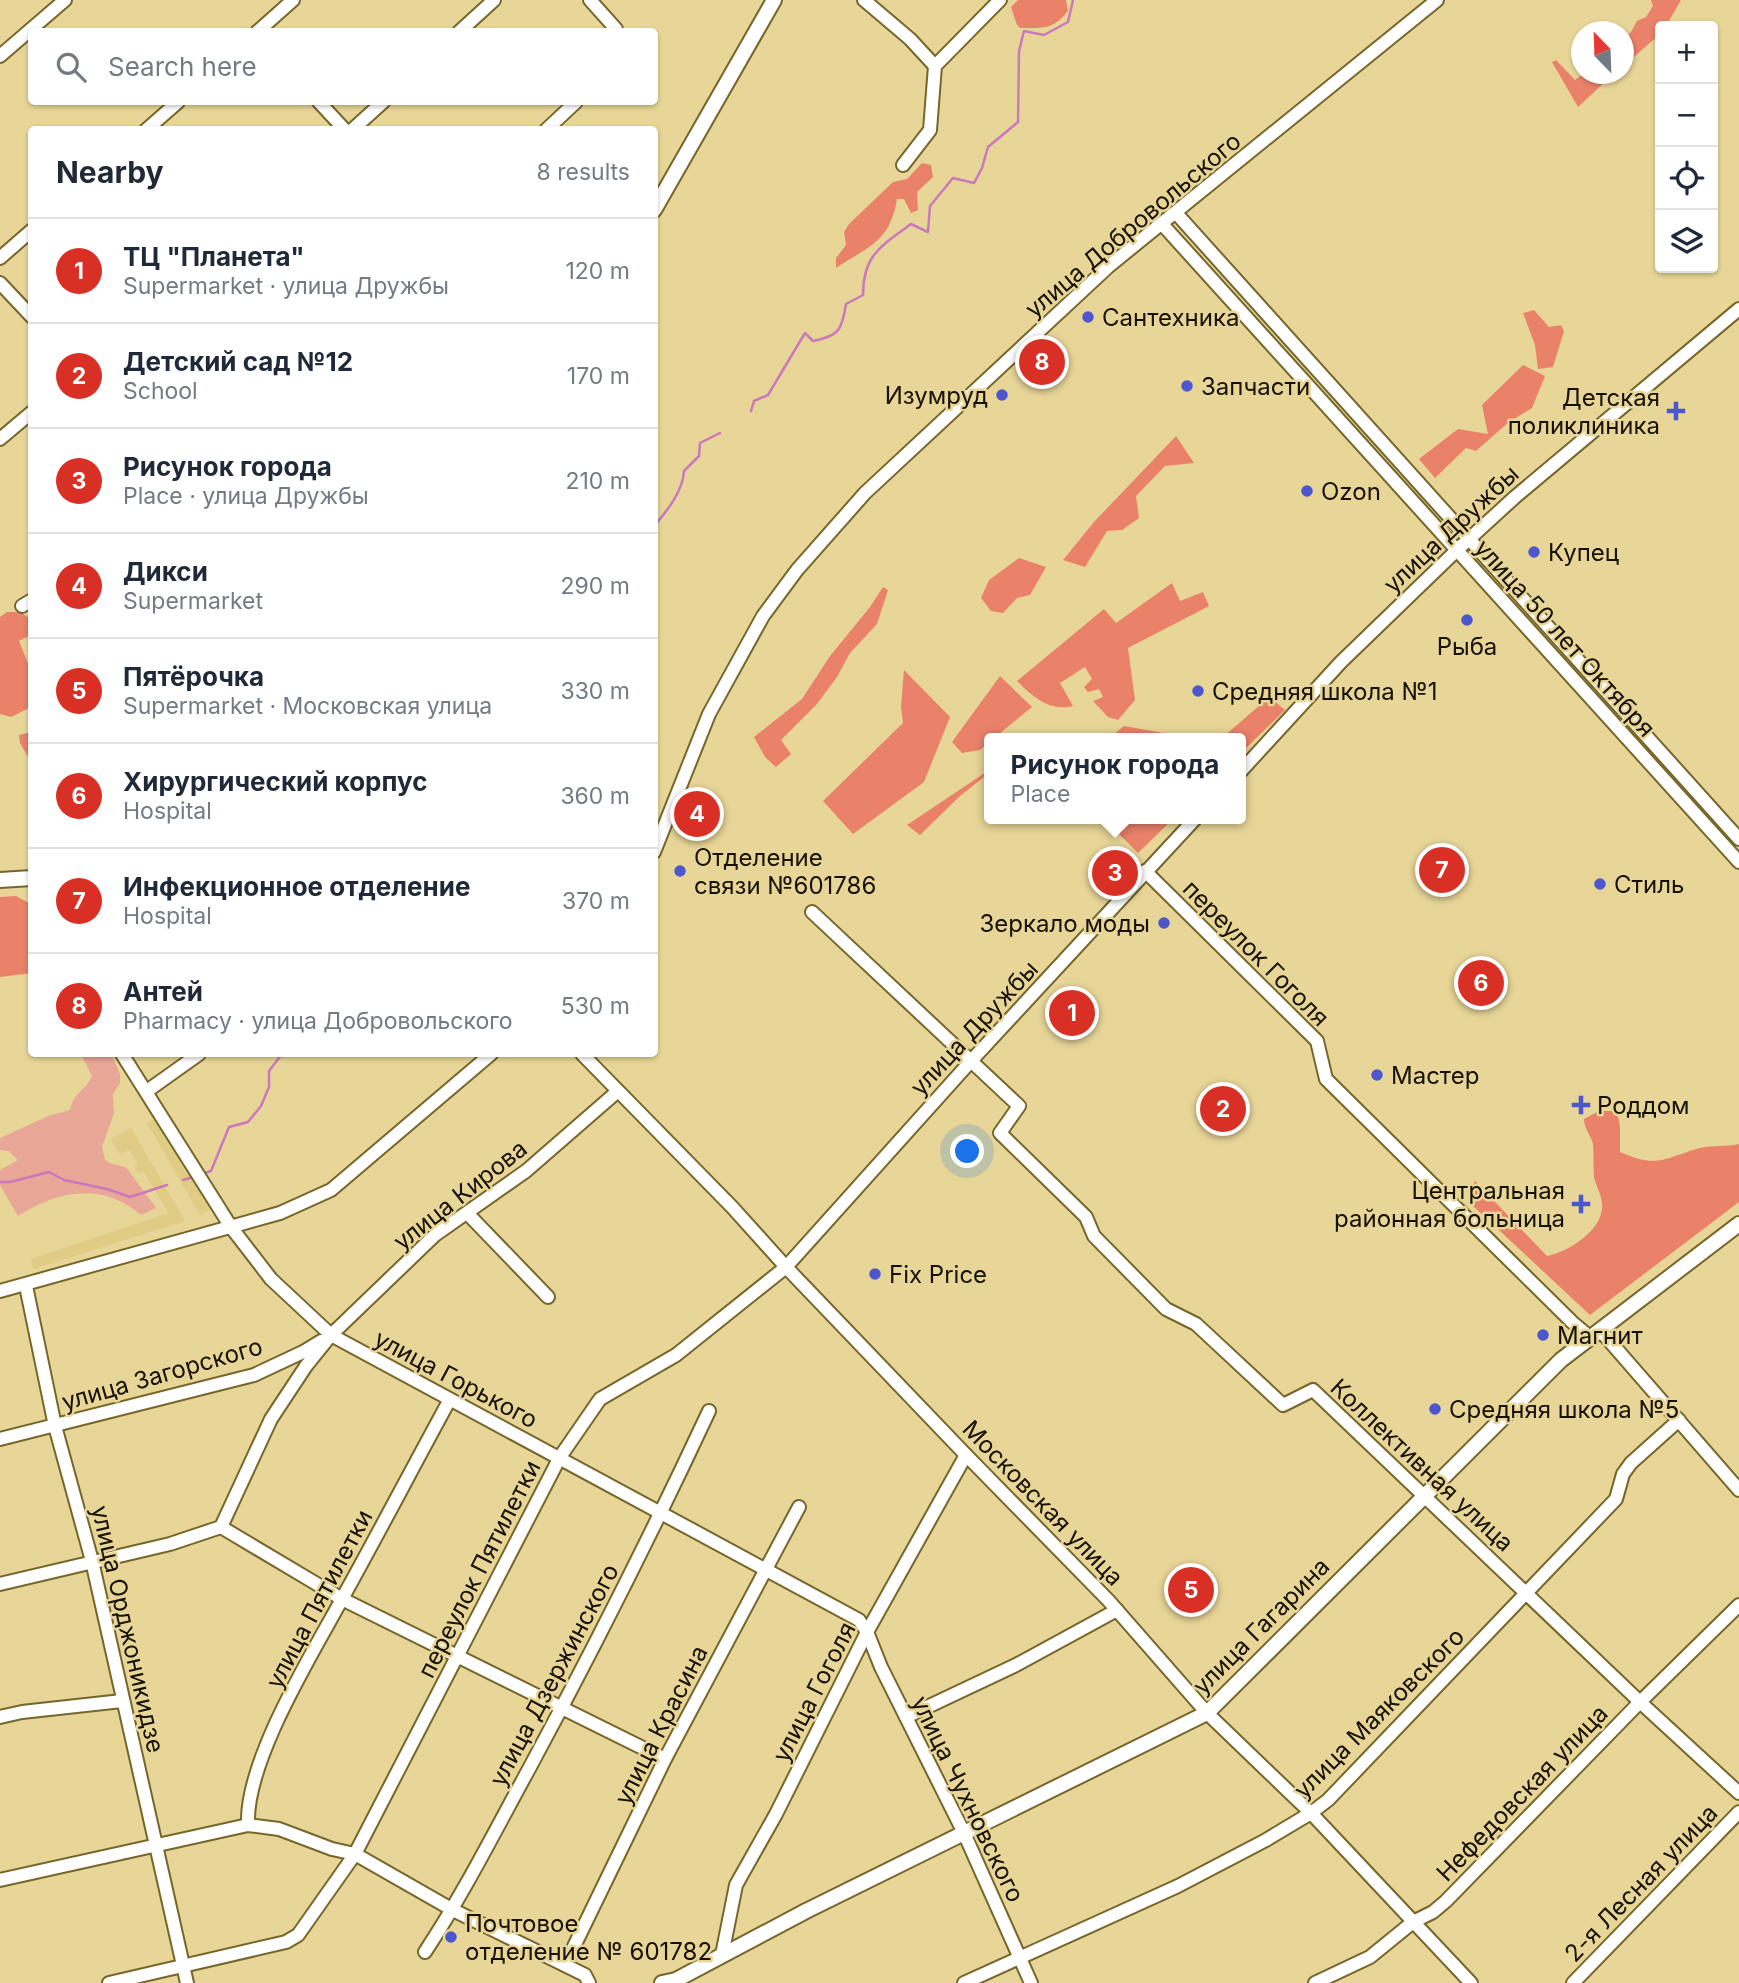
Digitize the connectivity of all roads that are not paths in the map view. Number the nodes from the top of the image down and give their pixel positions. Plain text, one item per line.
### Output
1 (65, 0) edge
2 (293, 0) edge
3 (494, 0) edge
4 (590, 0) edge
5 (774, 0) edge
6 (864, 0) edge
7 (1000, 0) edge
8 (1437, 0) edge
9 (32, 28) edge
10 (265, 28) edge
11 (463, 28) edge
12 (615, 28) edge
13 (28, 31) edge
14 (0, 55) edge
15 (935, 65) junction
16 (175, 105) edge
17 (322, 105) edge
18 (380, 105) edge
19 (573, 105) edge
20 (151, 126) edge
21 (341, 126) edge
22 (356, 126) edge
23 (550, 126) edge
24 (902, 165) dead end
25 (658, 203) edge
26 (1175, 213) junction
27 (1162, 224) junction
28 (28, 234) edge
29 (0, 258) edge
30 (0, 283) edge
31 (1739, 309) edge
32 (28, 313) edge
33 (28, 415) edge
34 (0, 439) edge
35 (1469, 539) junction
36 (1457, 550) junction
37 (1246, 766) edge
38 (1190, 824) edge
39 (1739, 839) edge
40 (658, 842) edge
41 (1739, 862) edge
42 (1145, 871) junction
43 (28, 878) edge
44 (0, 880) edge
45 (812, 912) dead end
46 (124, 1057) edge
47 (195, 1057) edge
48 (487, 1057) edge
49 (585, 1057) edge
50 (971, 1061) junction
51 (147, 1091) junction
52 (618, 1091) junction
53 (467, 1213) junction
54 (1739, 1224) edge
55 (231, 1227) junction
56 (786, 1267) junction
57 (26, 1286) junction
58 (0, 1291) edge
59 (548, 1297) dead end
60 (1596, 1334) junction
61 (331, 1335) junction
62 (449, 1401) junction
63 (709, 1411) dead end
64 (1679, 1420) junction
65 (55, 1426) junction
66 (0, 1439) edge
67 (966, 1455) junction
68 (560, 1457) junction
69 (1739, 1490) edge
70 (1426, 1495) junction
71 (799, 1507) dead end
72 (661, 1514) junction
73 (221, 1527) junction
74 (92, 1561) junction
75 (765, 1569) junction
76 (0, 1584) edge
77 (1528, 1593) junction
78 (342, 1599) junction
79 (1739, 1605) edge
80 (1117, 1610) junction
81 (867, 1632) junction
82 (458, 1656) junction
83 (122, 1701) junction
84 (1640, 1702) junction
85 (562, 1709) junction
86 (1207, 1713) junction
87 (0, 1717) edge
88 (906, 1717) junction
89 (665, 1759) junction
90 (1739, 1793) edge
91 (1739, 1812) edge
92 (1311, 1813) junction
93 (248, 1825) junction
94 (964, 1833) junction
95 (157, 1846) junction
96 (355, 1854) junction
97 (0, 1880) edge
98 (453, 1910) junction
99 (1413, 1922) junction
100 (425, 1952) dead end
101 (722, 1955) junction
102 (1019, 1958) junction
103 (183, 1965) junction
104 (565, 1965) junction
105 (109, 1983) edge
106 (187, 1983) edge
107 (589, 1983) edge
108 (662, 1983) edge
109 (964, 1983) edge
110 (1031, 1983) edge
111 (1315, 1983) edge
112 (1471, 1983) edge
113 (1573, 1983) edge

1 - 9 street
2 - 10 street
3 - 11 street
4 - 12 street
5 - 25 main road
6 - 15 street
7 - 15 street
8 - 26 street, улица Добровольского
13 - 14 street
15 - 24 street
16 - 20 street
17 - 21 street
18 - 22 street
19 - 23 street
26 - 27 street, улица Добровольского
26 - 35 street, улица 50 лет Октября
27 - 36 street, улица 50 лет Октября
27 - 40 street, улица Добровольского
28 - 29 street
30 - 32 street
31 - 35 street, улица Дружбы
33 - 34 street
35 - 36 street, улица Дружбы
35 - 39 street, улица 50 лет Октября
36 - 37 street, улица Дружбы
36 - 41 street, улица 50 лет Октября
38 - 42 street, улица Дружбы
42 - 50 street, улица Дружбы
42 - 60 street, переулок Гоголя
43 - 44 main road
45 - 50 street, Коллективная улица
46 - 51 street, улица Горького
47 - 51 street
48 - 55 street
49 - 52 street, Московская улица
50 - 56 street, улица Дружбы
50 - 70 street, Коллективная улица
51 - 55 street, улица Горького
52 - 53 street, улица Кирова
52 - 56 street, Московская улица
53 - 59 street
53 - 61 street, улица Кирова
54 - 60 main road, улица Гагарина
55 - 57 street
55 - 61 street, улица Горького
56 - 67 street, Московская улица
56 - 68 street, переулок Пятилетки
57 - 58 street
57 - 65 street, улица Орджоникидзе
60 - 64 street, переулок Гоголя
60 - 70 main road, улица Гагарина
61 - 62 street, улица Горького
61 - 65 street, улица Загорского
61 - 73 street
62 - 68 street, улица Горького
62 - 78 street, улица Пятилетки
63 - 72 street, улица Дзержинского
64 - 69 street, переулок Гоголя
64 - 77 street, улица Маяковского
65 - 66 street, улица Загорского
65 - 74 street, улица Орджоникидзе
67 - 80 street, Московская улица
67 - 81 street, улица Гоголя
68 - 72 street, улица Горького
68 - 82 street, переулок Пятилетки
70 - 77 street, Коллективная улица
70 - 86 main road, улица Гагарина
71 - 75 street, улица Красина
72 - 75 street, улица Горького
72 - 85 street, улица Дзержинского
73 - 74 street
73 - 78 street
74 - 76 street
74 - 83 street, улица Орджоникидзе
75 - 81 street, улица Горького
75 - 89 street, улица Красина
77 - 84 street, Коллективная улица
77 - 92 street, улица Маяковского
78 - 82 street
78 - 93 street, улица Пятилетки
79 - 84 street, Нефедовская улица
80 - 86 street, Московская улица
80 - 88 street
81 - 88 street, улица Чухновского
81 - 101 street, улица Гоголя
82 - 85 street
82 - 96 street, переулок Пятилетки
83 - 87 street
83 - 95 street, улица Орджоникидзе
84 - 90 street, Коллективная улица
84 - 99 street, Нефедовская улица
85 - 89 street
85 - 98 street, улица Дзержинского
86 - 92 street, Московская улица
86 - 94 main road, улица Гагарина
88 - 94 street, улица Чухновского
89 - 104 street, улица Красина
91 - 113 street, 2-я Лесная улица
92 - 99 street, Московская улица
92 - 102 street, улица Маяковского
93 - 95 street
93 - 96 street
94 - 101 main road, улица Гагарина
94 - 102 street, улица Чухновского
95 - 97 street
95 - 103 street, улица Орджоникидзе
96 - 98 street
96 - 103 street, переулок Пятилетки
98 - 100 street, улица Дзержинского
98 - 104 street
99 - 111 street, Нефедовская улица
99 - 112 street, Московская улица
101 - 108 main road, улица Гагарина
102 - 109 street, улица Маяковского
102 - 110 street, улица Чухновского
103 - 105 street, переулок Пятилетки
103 - 106 street, улица Орджоникидзе
104 - 107 street

